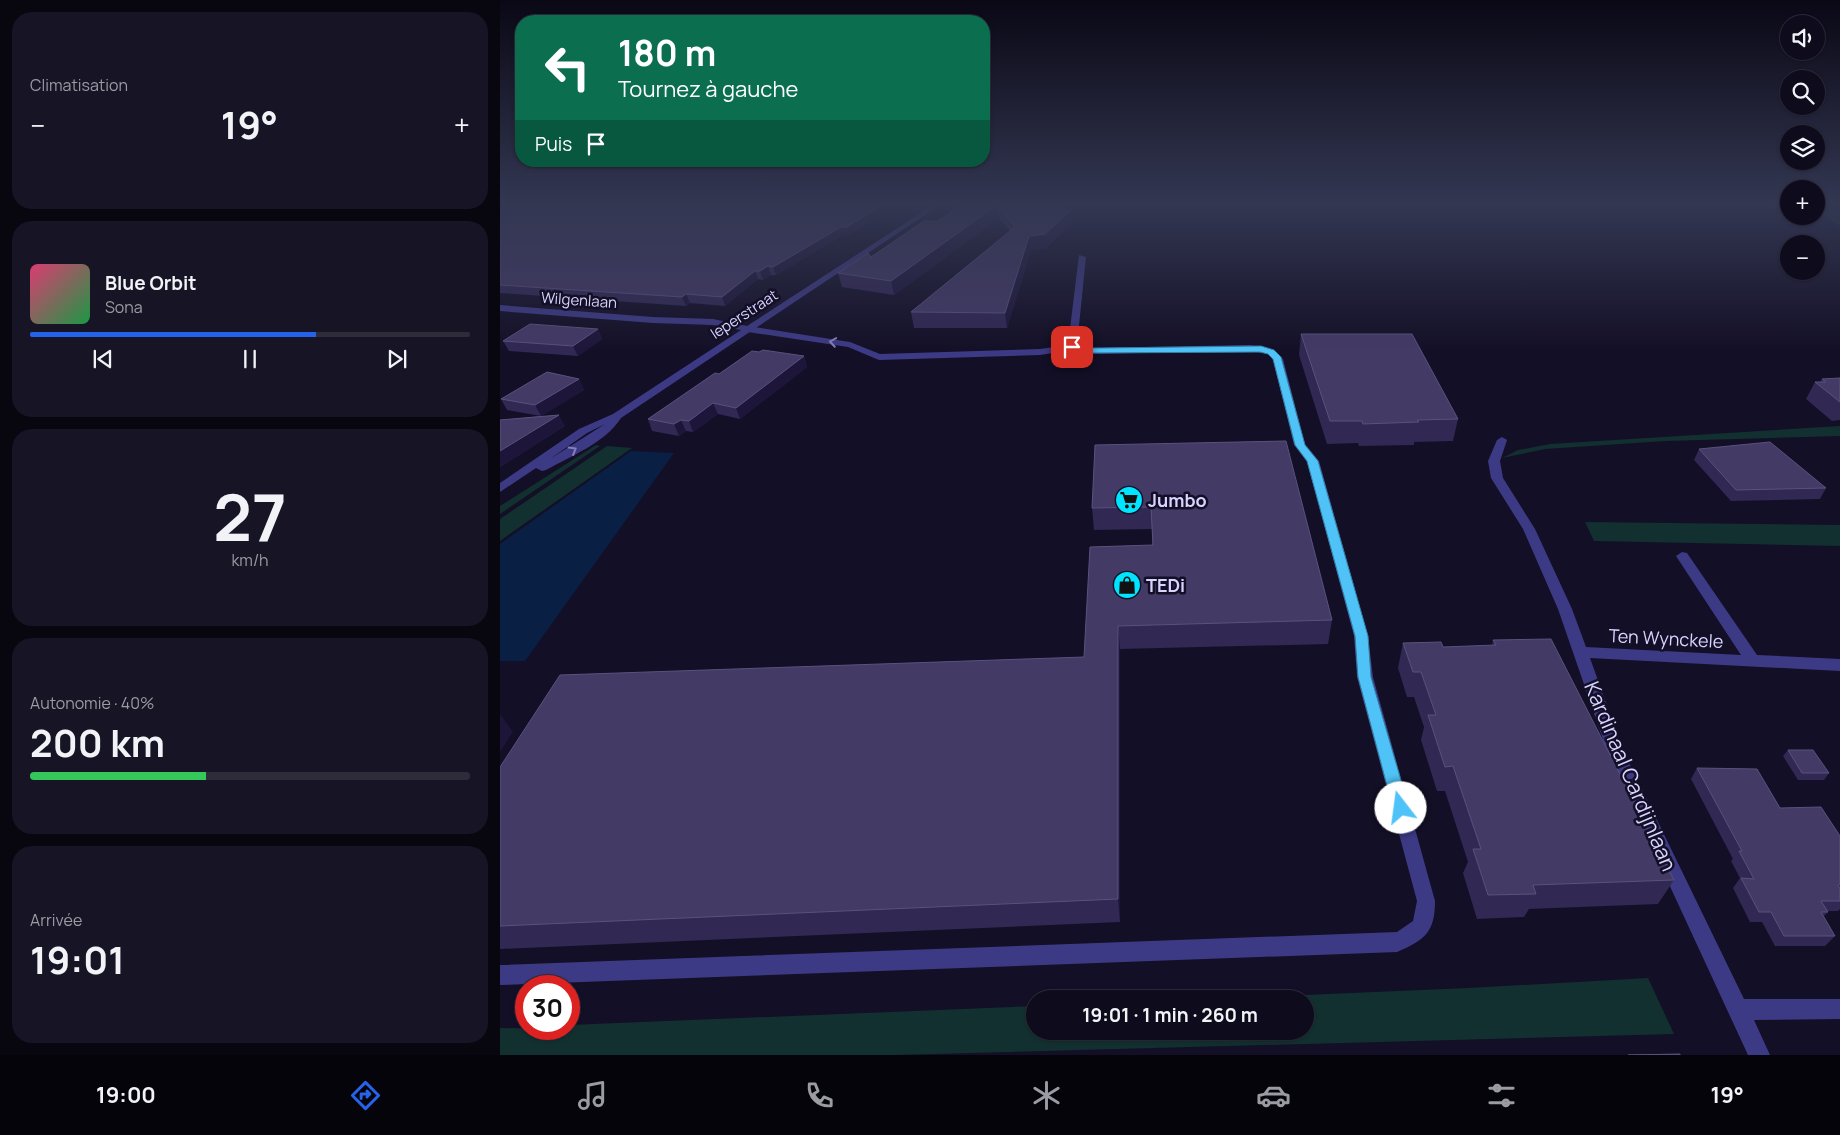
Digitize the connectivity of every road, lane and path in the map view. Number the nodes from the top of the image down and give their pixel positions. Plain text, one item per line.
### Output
1 (863, 254) edge
2 (1082, 257) dead end
3 (500, 308) edge
4 (748, 330) junction
5 (1072, 347) junction
6 (1502, 440) dead end
7 (500, 490) edge
8 (1682, 556) dead end
9 (1578, 652) junction
10 (1752, 660) junction
11 (1840, 664) edge
12 (500, 975) edge
13 (1840, 1009) edge
14 (1738, 1010) junction
15 (1759, 1055) edge

1 - 4 street, Ieperstraat
2 - 5 street
3 - 4 street, Wilgenlaan
5 -> 4 street, Wilgenlaan
4 - 7 street, Ieperstraat
5 - 12 street
6 - 9 street, Kardinaal Cardijnlaan
8 - 10 street, Ten Wynckele
9 - 10 street, Ten Wynckele
9 - 14 street, Kardinaal Cardijnlaan
10 - 11 street, Ten Wynckele
13 - 14 street
14 - 15 street, Kardinaal Cardijnlaan

